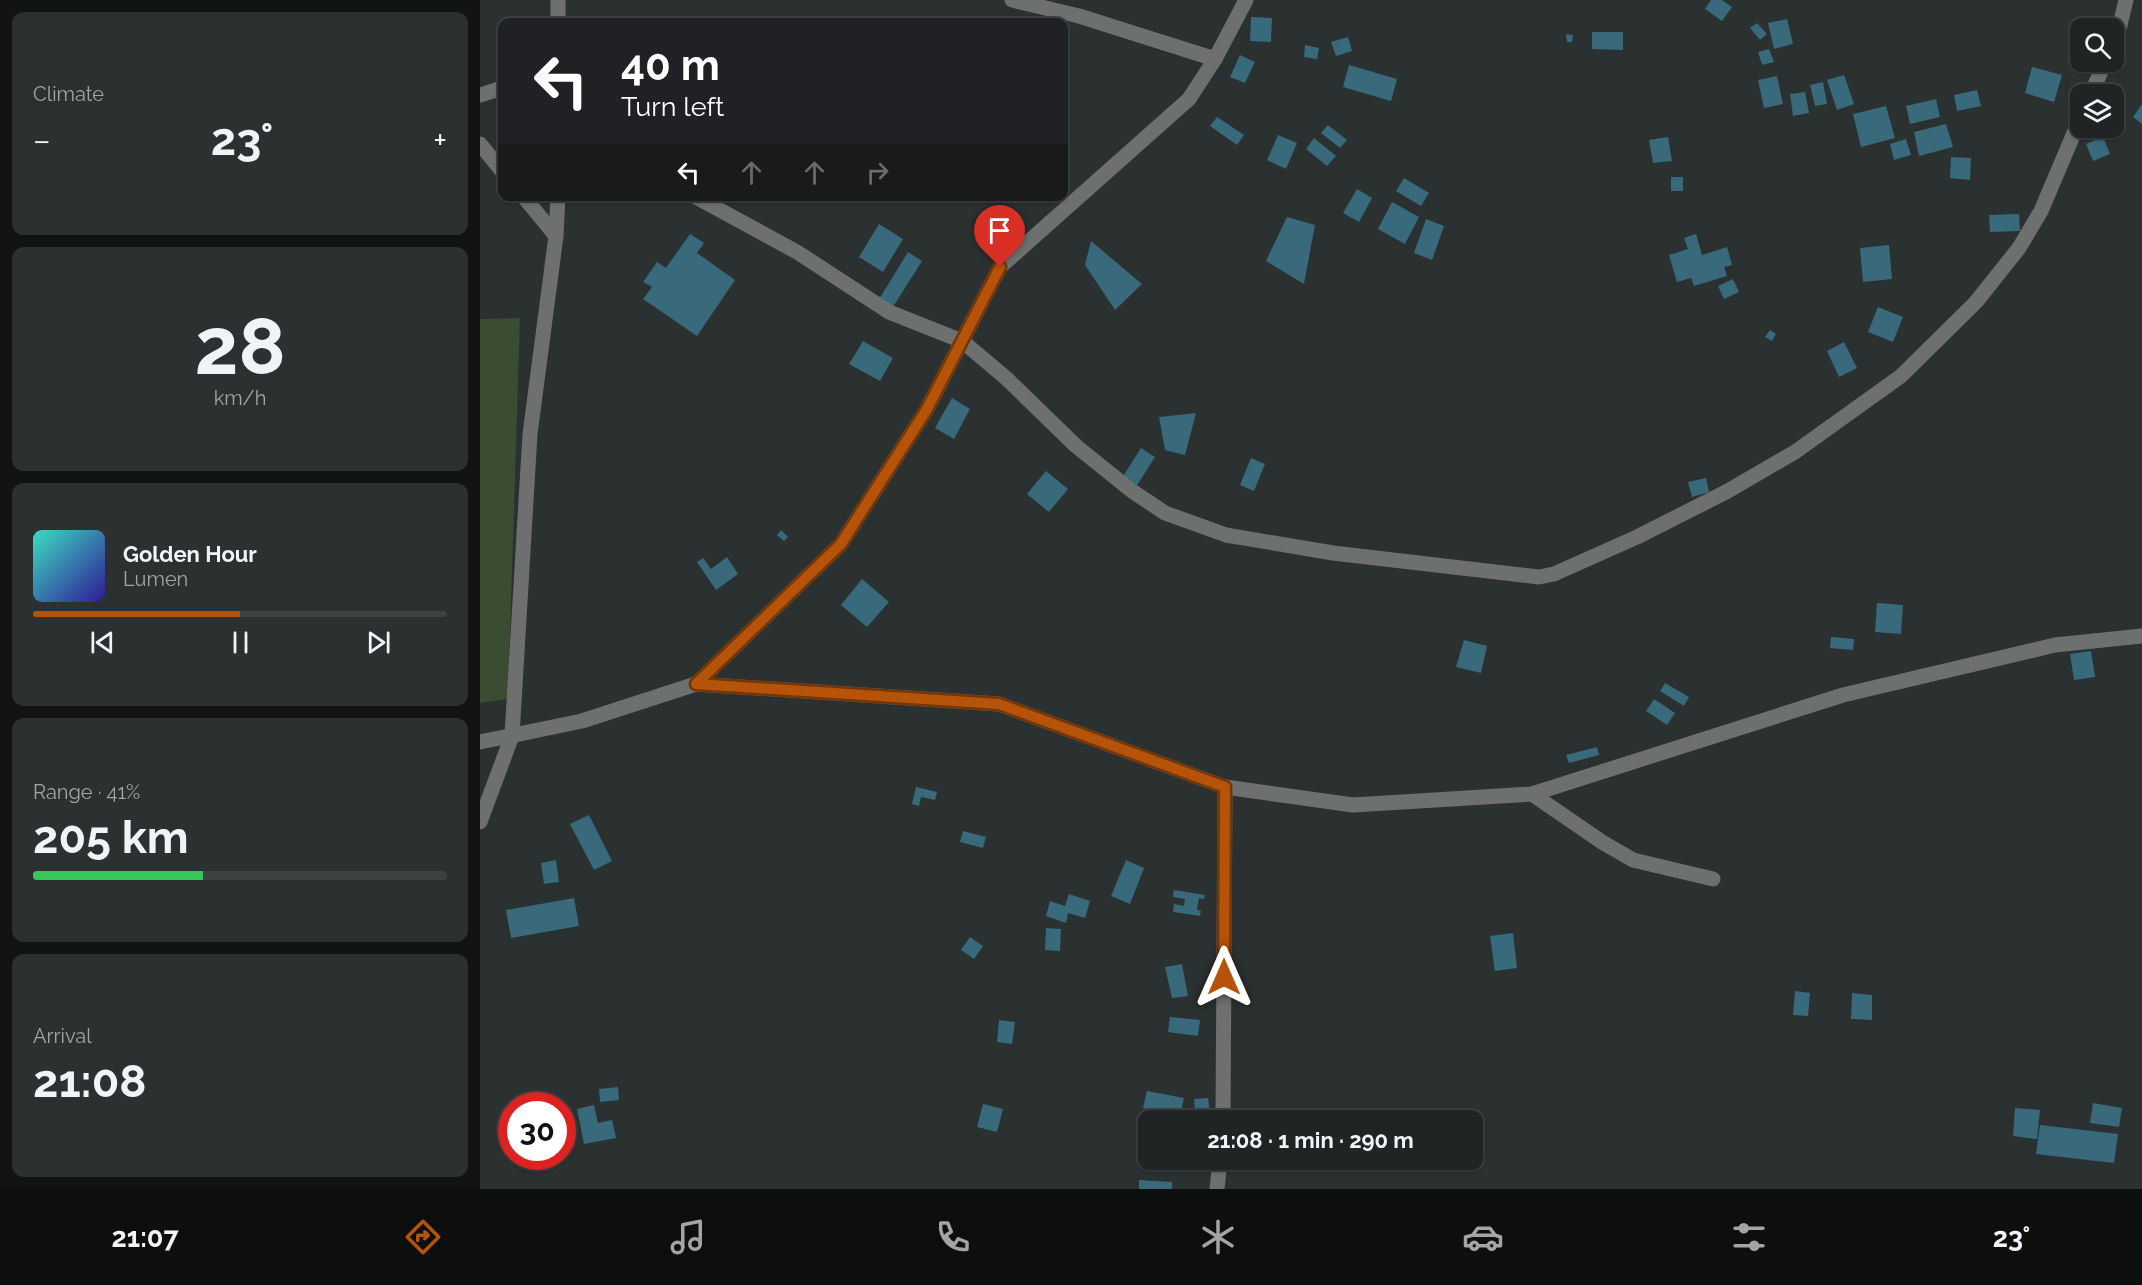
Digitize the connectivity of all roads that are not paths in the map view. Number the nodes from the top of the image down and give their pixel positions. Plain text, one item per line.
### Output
1 (558, 0) edge
2 (1012, 0) edge
3 (1246, 0) edge
4 (2126, 0) edge
5 (558, 18) edge
6 (2122, 18) edge
7 (1215, 59) junction
8 (498, 89) edge
9 (480, 95) edge
10 (2072, 138) edge
11 (480, 144) edge
12 (498, 166) edge
13 (527, 201) edge
14 (558, 201) edge
15 (703, 201) edge
16 (556, 236) junction
17 (962, 341) junction
18 (2142, 636) edge
19 (696, 684) junction
20 (512, 736) junction
21 (480, 742) edge
22 (1225, 787) junction
23 (1532, 794) junction
24 (480, 822) edge
25 (1713, 879) dead end
26 (1223, 1110) edge
27 (1219, 1170) edge
28 (1217, 1189) edge

1 - 5 street
2 - 7 street
3 - 7 street
4 - 6 street
7 - 17 street
8 - 9 street
10 - 17 street
11 - 12 street
13 - 16 street
14 - 16 street
15 - 17 street
16 - 20 street
17 - 19 street
18 - 23 street
19 - 20 street
19 - 22 street
20 - 21 street
20 - 24 street
22 - 23 street
22 - 26 street
23 - 25 street
27 - 28 street

